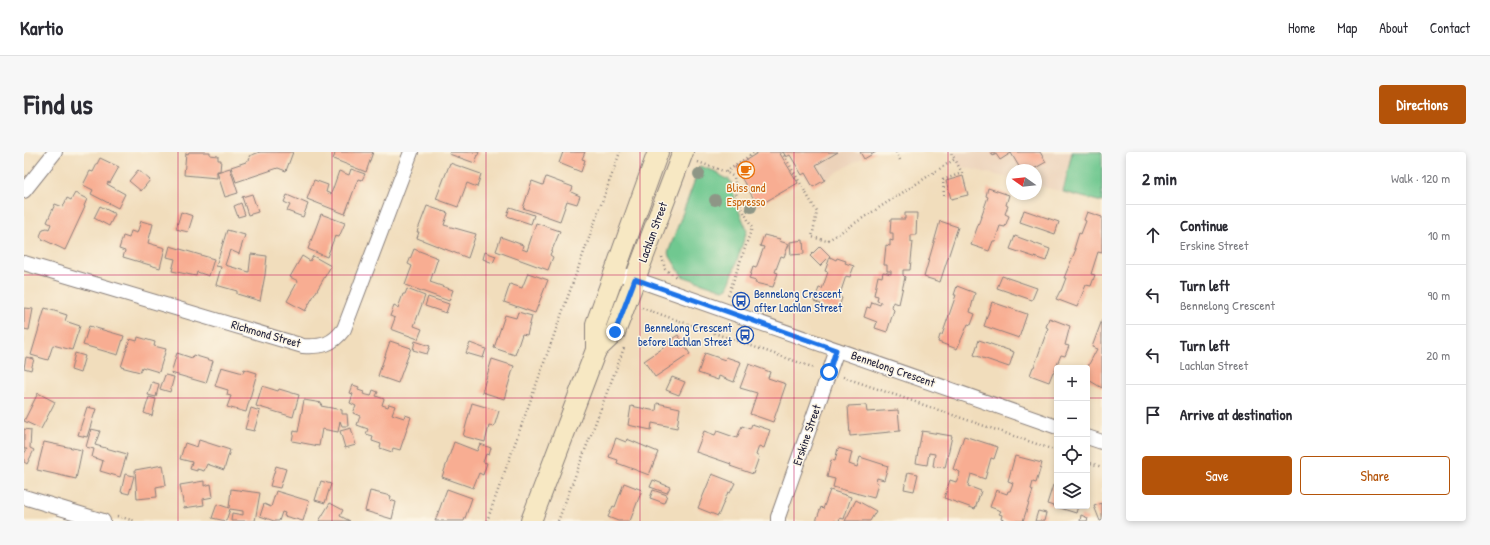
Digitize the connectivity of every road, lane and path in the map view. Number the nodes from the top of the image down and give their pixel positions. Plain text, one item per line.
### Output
1 (54, 152) edge
2 (411, 152) edge
3 (620, 152) edge
4 (658, 152) edge
5 (755, 152) edge
6 (782, 152) edge
7 (896, 152) edge
8 (950, 152) edge
9 (690, 157) edge
10 (955, 159) junction
11 (900, 160) dead end
12 (726, 172) junction
13 (24, 191) edge
14 (944, 196) dead end
15 (24, 263) edge
16 (615, 272) junction
17 (635, 279) junction
18 (728, 296) dead end
19 (640, 307) dead end
20 (626, 344) dead end
21 (596, 350) junction
22 (836, 350) junction
23 (829, 372) junction
24 (1054, 426) edge
25 (1090, 438) edge
26 (1102, 442) edge
27 (1054, 450) edge
28 (1090, 463) edge
29 (1102, 467) edge
30 (24, 498) edge
31 (103, 521) edge
32 (487, 521) edge
33 (531, 521) edge
34 (558, 521) edge
35 (778, 521) edge

1 - 13 street
2 - 15 street, Richmond Street
3 - 32 path
4 - 16 street, Lachlan Street
5 - 12 path
6 - 10 path
7 - 11 path
8 - 10 path
9 - 12 path
9 - 17 street, Lachlan Street
10 - 14 path
12 - 18 path
16 - 17 street, Bennelong Crescent
16 - 21 street, Lachlan Street
17 - 21 street, Lachlan Street
17 - 22 street, Bennelong Crescent
19 - 23 path
20 - 34 path
21 - 33 street, Lachlan Street
22 - 23 street, Erskine Street
22 - 24 street, Bennelong Crescent
23 - 27 path
23 - 35 street, Erskine Street
25 - 26 street
28 - 29 path
30 - 31 street

